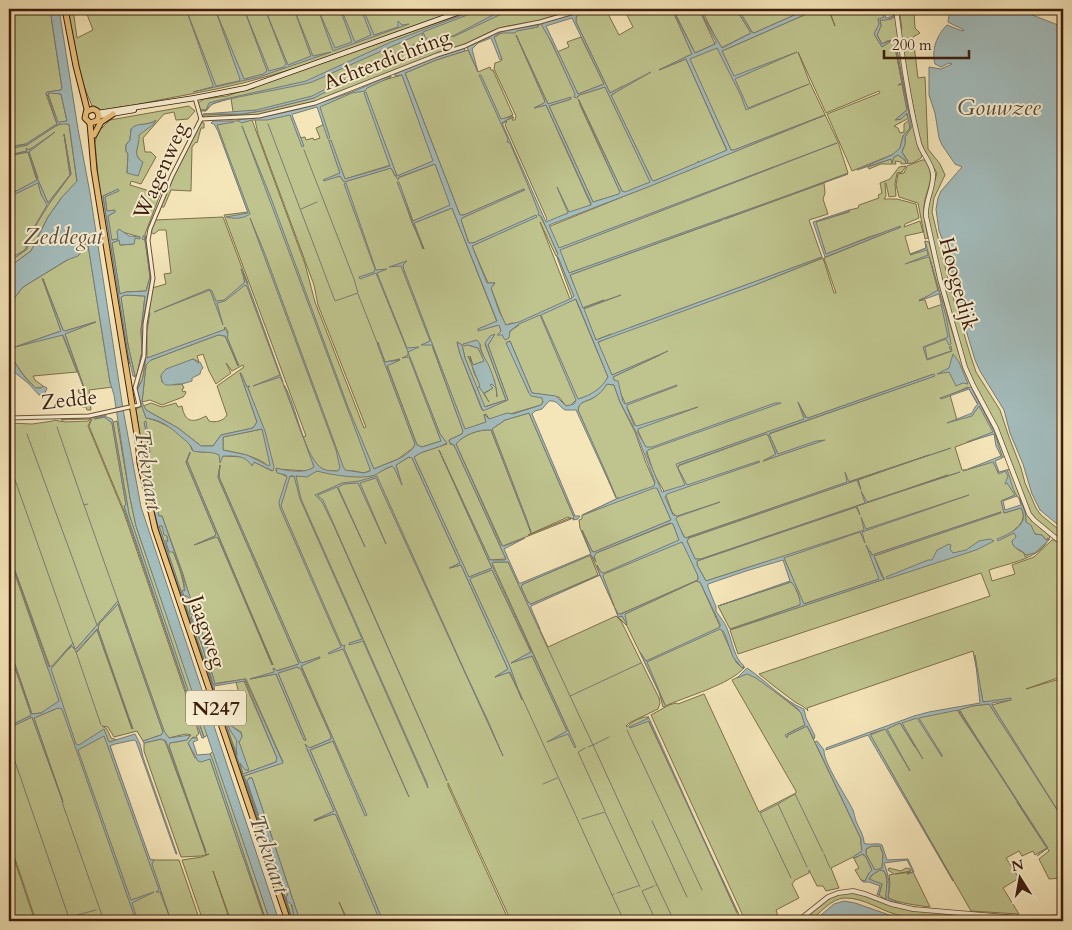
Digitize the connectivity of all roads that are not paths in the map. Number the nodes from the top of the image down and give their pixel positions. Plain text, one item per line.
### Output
1 (65, 9) edge
2 (468, 9) edge
3 (579, 9) edge
4 (896, 9) edge
5 (195, 98) junction
6 (90, 110) junction
7 (98, 114) junction
8 (113, 114) junction
9 (201, 119) junction
10 (92, 122) junction
11 (94, 135) junction
12 (92, 143) junction
13 (139, 405) joint
14 (132, 406) junction
15 (9, 418) edge
16 (1063, 544) edge
17 (1063, 917) edge
18 (288, 921) edge
19 (798, 921) edge

1 - 6 main road, N247
2 - 5 main road
3 - 9 street, Achterdichting
4 - 16 street, Hoogedijk
5 - 7 main road
5 - 8 main road
5 - 9 street, Wagenweg
6 - 7 main road
6 - 10 main road, N247
7 - 8 main road
7 - 10 main road
8 - 11 main road
9 - 13 street, Wagenweg
10 - 11 main road, N247
10 - 12 main road, N247
11 - 12 main road, N247
12 - 14 main road, N247
13 - 14 street, Zedde
14 - 15 street, Zedde
14 - 18 main road, Jaagweg / N247
17 - 19 street

